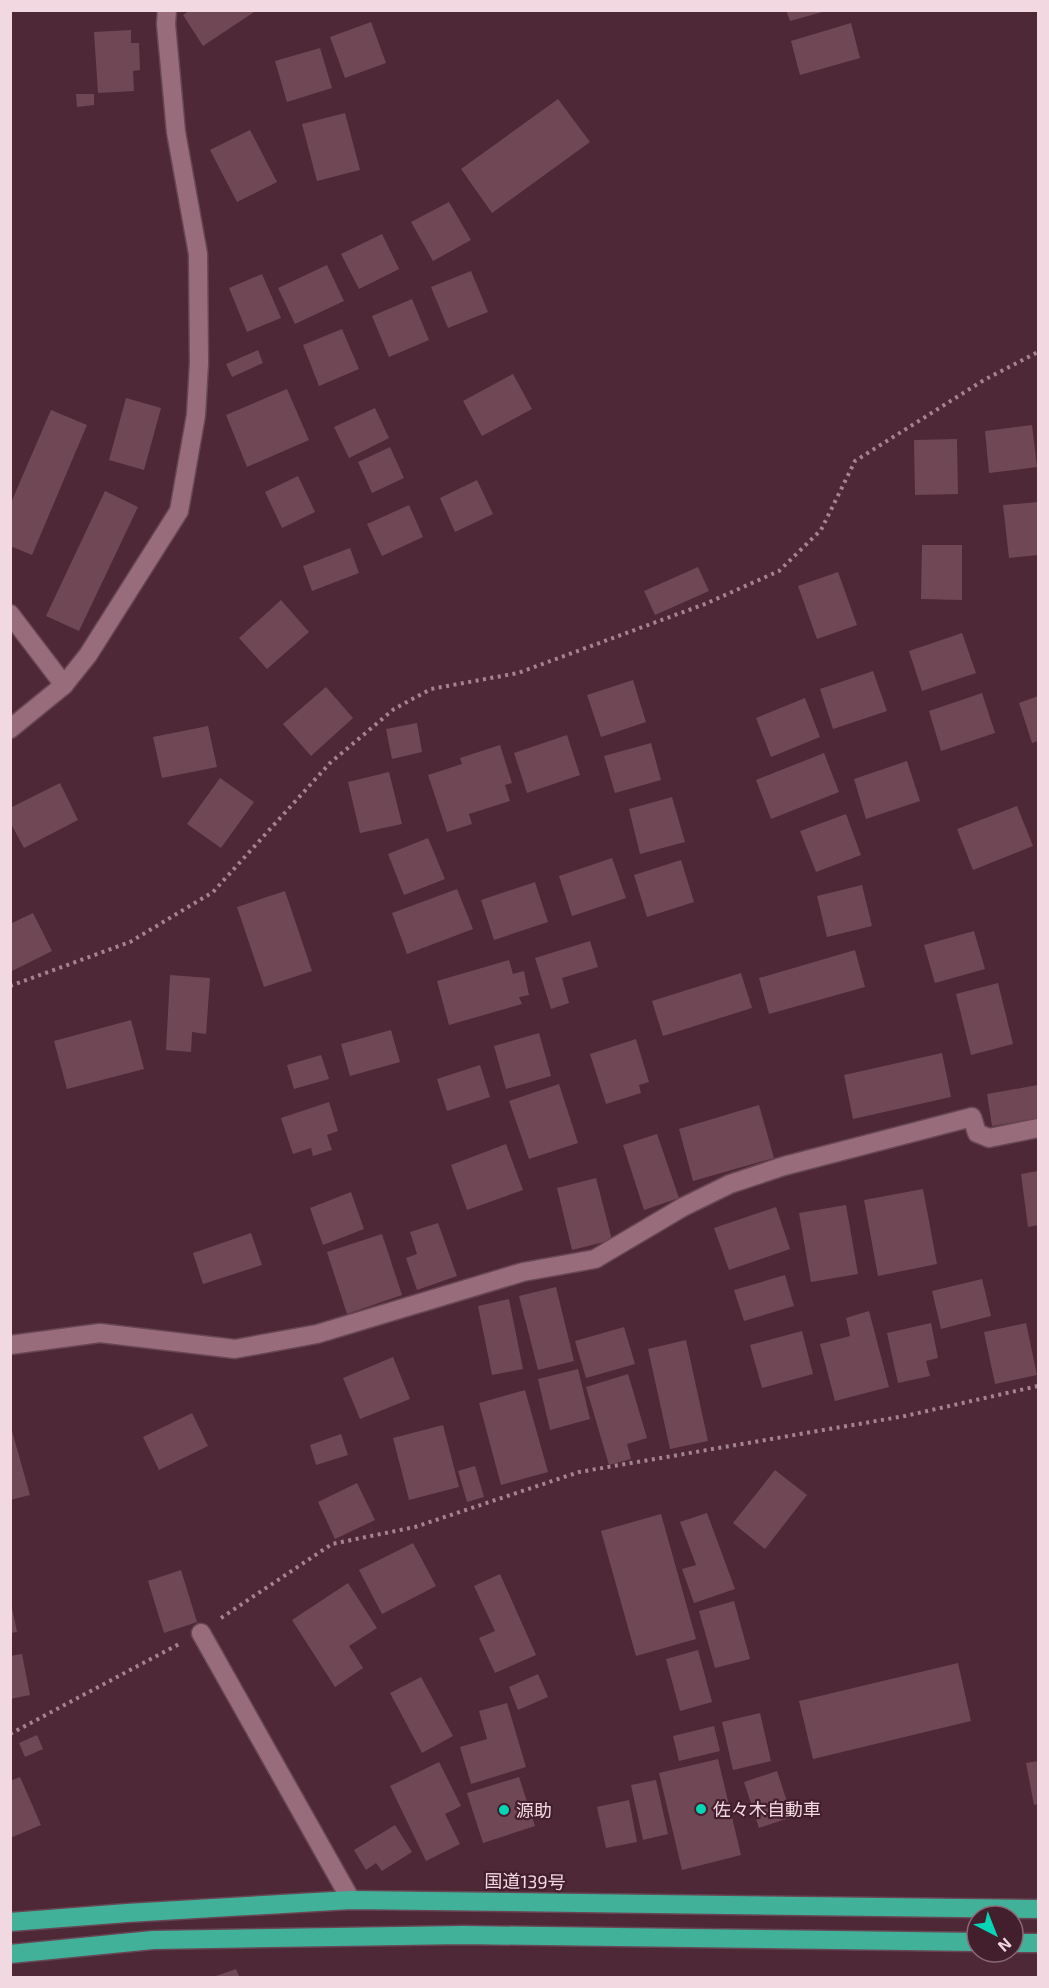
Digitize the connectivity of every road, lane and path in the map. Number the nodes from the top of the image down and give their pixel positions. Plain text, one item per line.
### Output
1 (167, 10) edge
2 (1038, 352) edge
3 (10, 614) edge
4 (64, 685) junction
5 (10, 729) edge
6 (10, 986) edge
7 (1038, 1128) edge
8 (10, 1344) edge
9 (1038, 1386) edge
10 (201, 1633) junction
11 (10, 1734) edge
12 (351, 1900) junction
13 (1038, 1909) edge
14 (10, 1922) edge
15 (965, 1942) edge
16 (10, 1954) edge

1 - 4 street
2 - 6 path
3 - 4 street
4 - 5 street
7 - 8 street
9 - 10 path
10 - 11 path
10 - 12 street
12 - 13 highway, 国道139号
12 - 14 highway, 国道139号
15 - 16 highway

